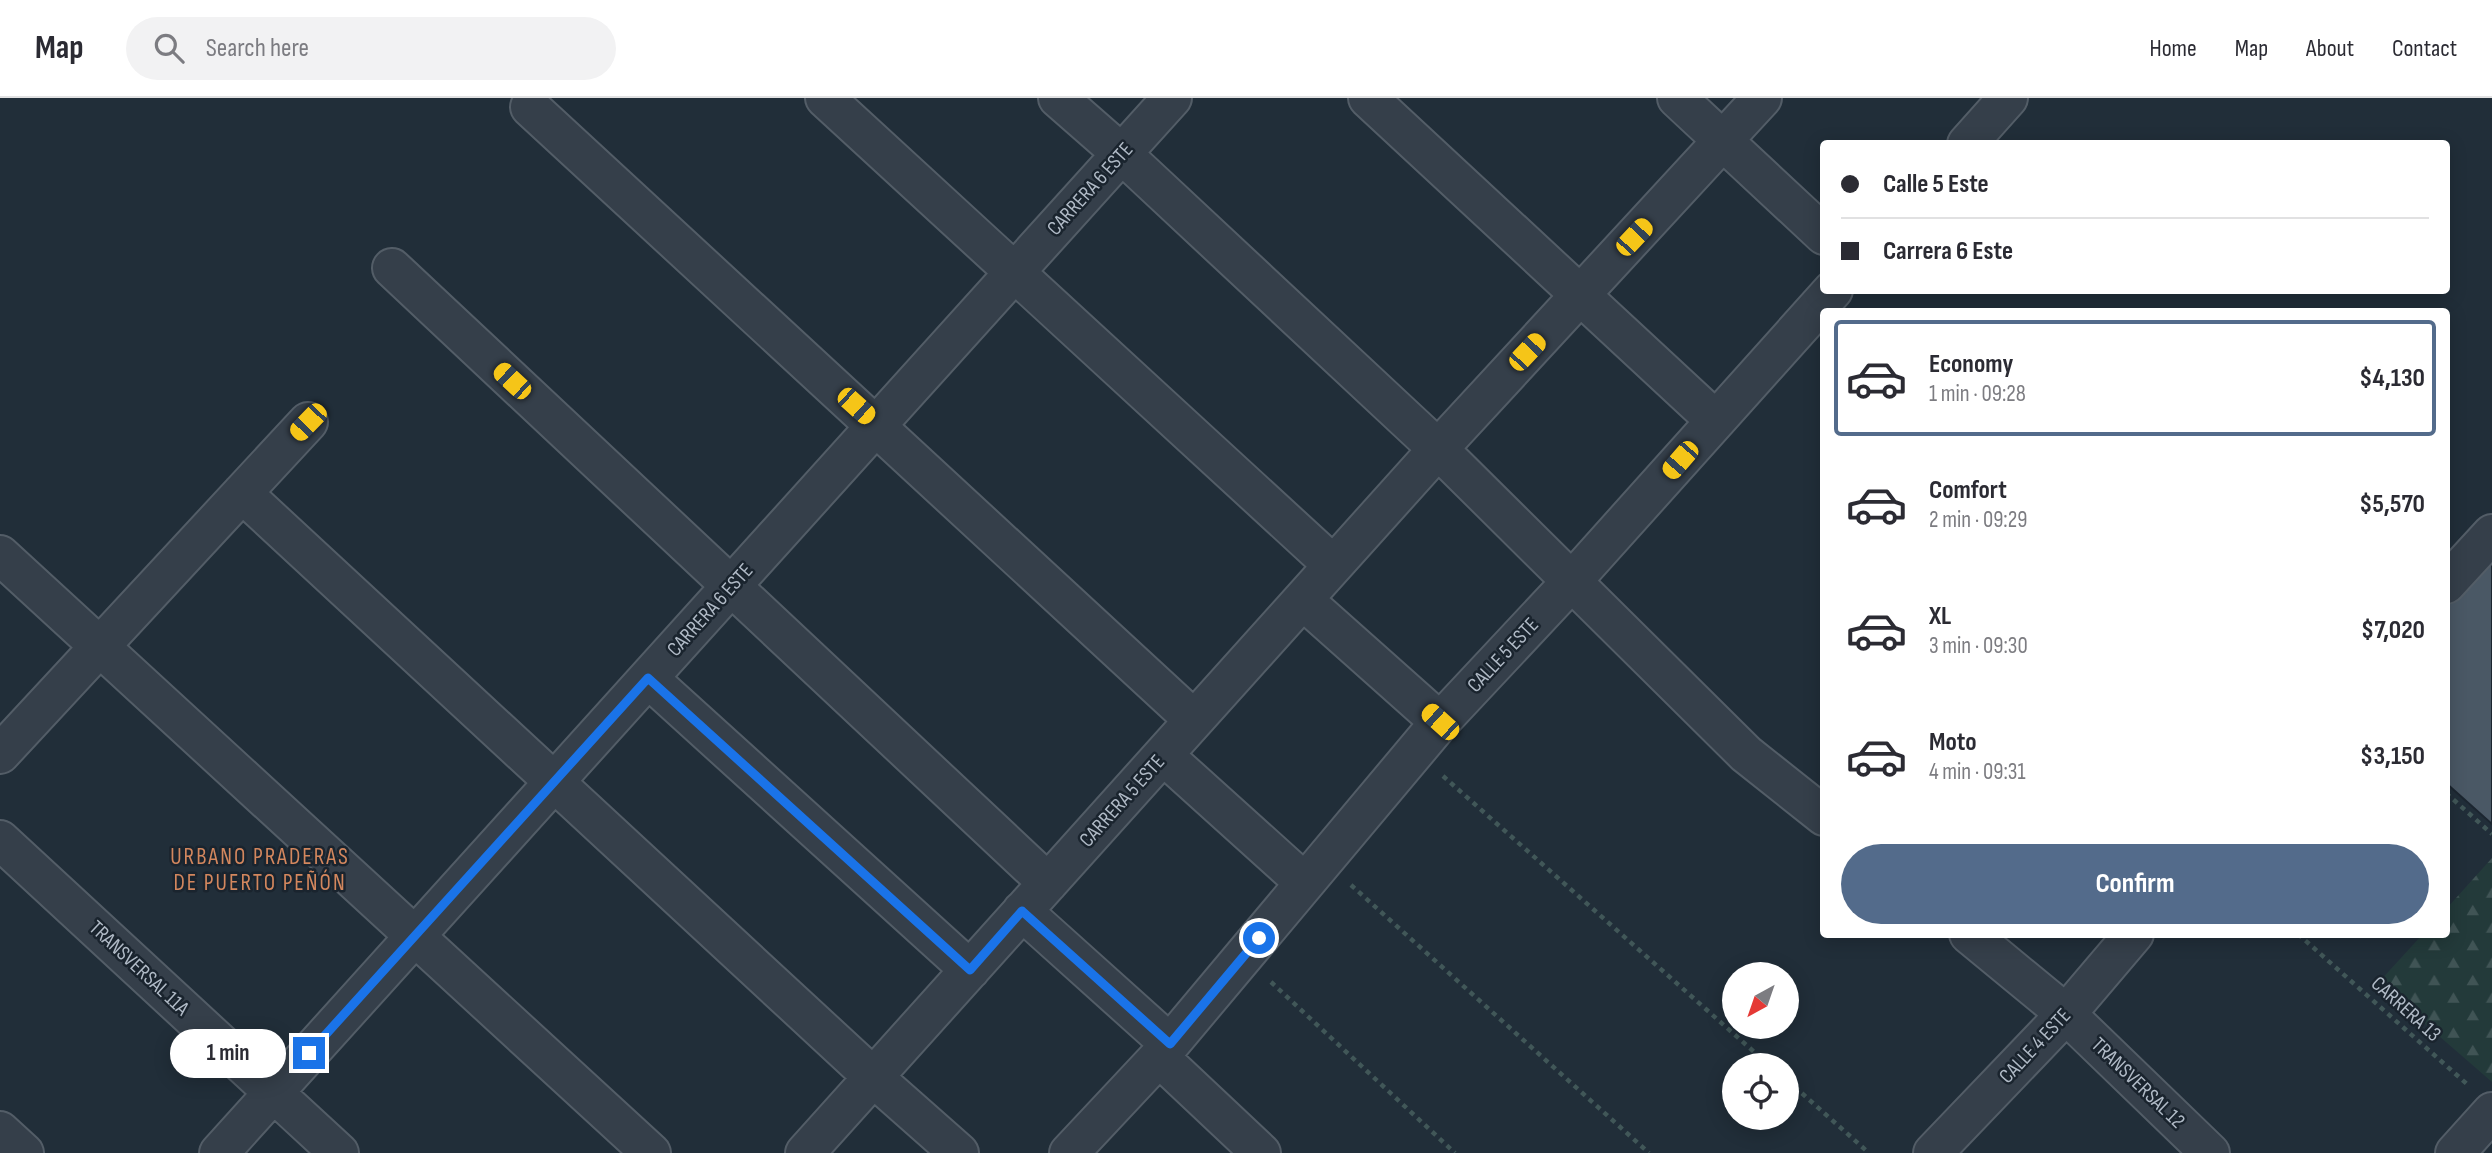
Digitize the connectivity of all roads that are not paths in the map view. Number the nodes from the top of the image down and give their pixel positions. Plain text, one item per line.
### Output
1 (825, 98) edge
2 (1058, 98) edge
3 (1172, 98) edge
4 (1368, 98) edge
5 (1677, 98) edge
6 (1762, 98) edge
7 (2002, 100) edge
8 (530, 107) dead end
9 (1970, 140) edge
10 (1723, 141) junction
11 (1122, 154) junction
12 (1820, 231) edge
13 (392, 268) dead end
14 (1015, 272) junction
15 (1829, 294) edge
16 (1580, 295) junction
17 (1715, 420) junction
18 (308, 422) dead end
19 (877, 425) junction
20 (1438, 449) junction
21 (242, 493) junction
22 (2491, 537) edge
23 (0, 555) edge
24 (1333, 565) junction
25 (2450, 580) edge
26 (1573, 582) junction
27 (731, 587) junction
28 (1303, 600) junction
29 (100, 646) junction
30 (648, 678) junction
31 (1194, 720) junction
32 (1440, 722) junction
33 (0, 754) edge
34 (1163, 755) junction
35 (554, 782) junction
36 (1820, 813) edge
37 (0, 840) edge
38 (1315, 872) junction
39 (1048, 883) junction
40 (1022, 911) junction
41 (415, 936) junction
42 (1974, 938) edge
43 (2131, 938) edge
44 (970, 970) junction
45 (2066, 1013) junction
46 (1165, 1050) junction
47 (873, 1077) junction
48 (274, 1092) junction
49 (2482, 1100) edge
50 (0, 1130) edge
51 (24, 1153) edge
52 (219, 1153) edge
53 (339, 1153) edge
54 (651, 1153) edge
55 (805, 1153) edge
56 (959, 1153) edge
57 (1069, 1153) edge
58 (1261, 1153) edge
59 (1933, 1153) edge
60 (2210, 1153) edge
61 (2455, 1153) edge

1 - 14 street
2 - 11 street
3 - 11 street, CARRERA 6 ESTE
4 - 16 street
5 - 10 street
6 - 10 street, CARRERA 5 ESTE
7 - 9 street
8 - 19 street
10 - 12 street
10 - 16 street, CARRERA 5 ESTE
11 - 14 street, CARRERA 6 ESTE
11 - 20 street
13 - 27 street
14 - 19 street, CARRERA 6 ESTE
14 - 24 street
15 - 17 street, CALLE 5 ESTE
16 - 17 street
16 - 20 street, CARRERA 5 ESTE
17 - 26 street, CALLE 5 ESTE
18 - 21 street
19 - 27 street, CARRERA 6 ESTE
19 - 31 street
20 - 24 street, CARRERA 5 ESTE
20 - 26 street
21 - 29 street
21 - 35 street
22 - 25 street
23 - 29 street
24 - 28 street, CARRERA 5 ESTE
26 - 32 street, CALLE 5 ESTE
26 - 36 street
27 - 30 street, CARRERA 6 ESTE
27 - 39 street
28 - 31 street, CARRERA 5 ESTE
28 - 32 street
29 - 33 street
29 - 41 street
30 - 35 street, CARRERA 6 ESTE
30 - 44 street
31 - 34 street, CARRERA 5 ESTE
32 - 38 street, CALLE 5 ESTE
34 - 38 street
34 - 39 street, CARRERA 5 ESTE
35 - 41 street, CARRERA 6 ESTE
35 - 47 street
37 - 48 street, TRANSVERSAL 11A
38 - 46 street, CALLE 5 ESTE
39 - 40 street, CARRERA 5 ESTE
40 - 44 street, CARRERA 5 ESTE
40 - 46 street
41 - 48 street, CARRERA 6 ESTE
41 - 54 street
42 - 45 street, TRANSVERSAL 12
43 - 45 street, CALLE 4 ESTE
44 - 47 street, CARRERA 5 ESTE
45 - 59 street, CALLE 4 ESTE
45 - 60 street, TRANSVERSAL 12
46 - 57 street, CALLE 5 ESTE
46 - 58 street
47 - 55 street, CARRERA 5 ESTE
47 - 56 street
48 - 52 street, CARRERA 6 ESTE
48 - 53 street, TRANSVERSAL 11A
49 - 61 street
50 - 51 street

